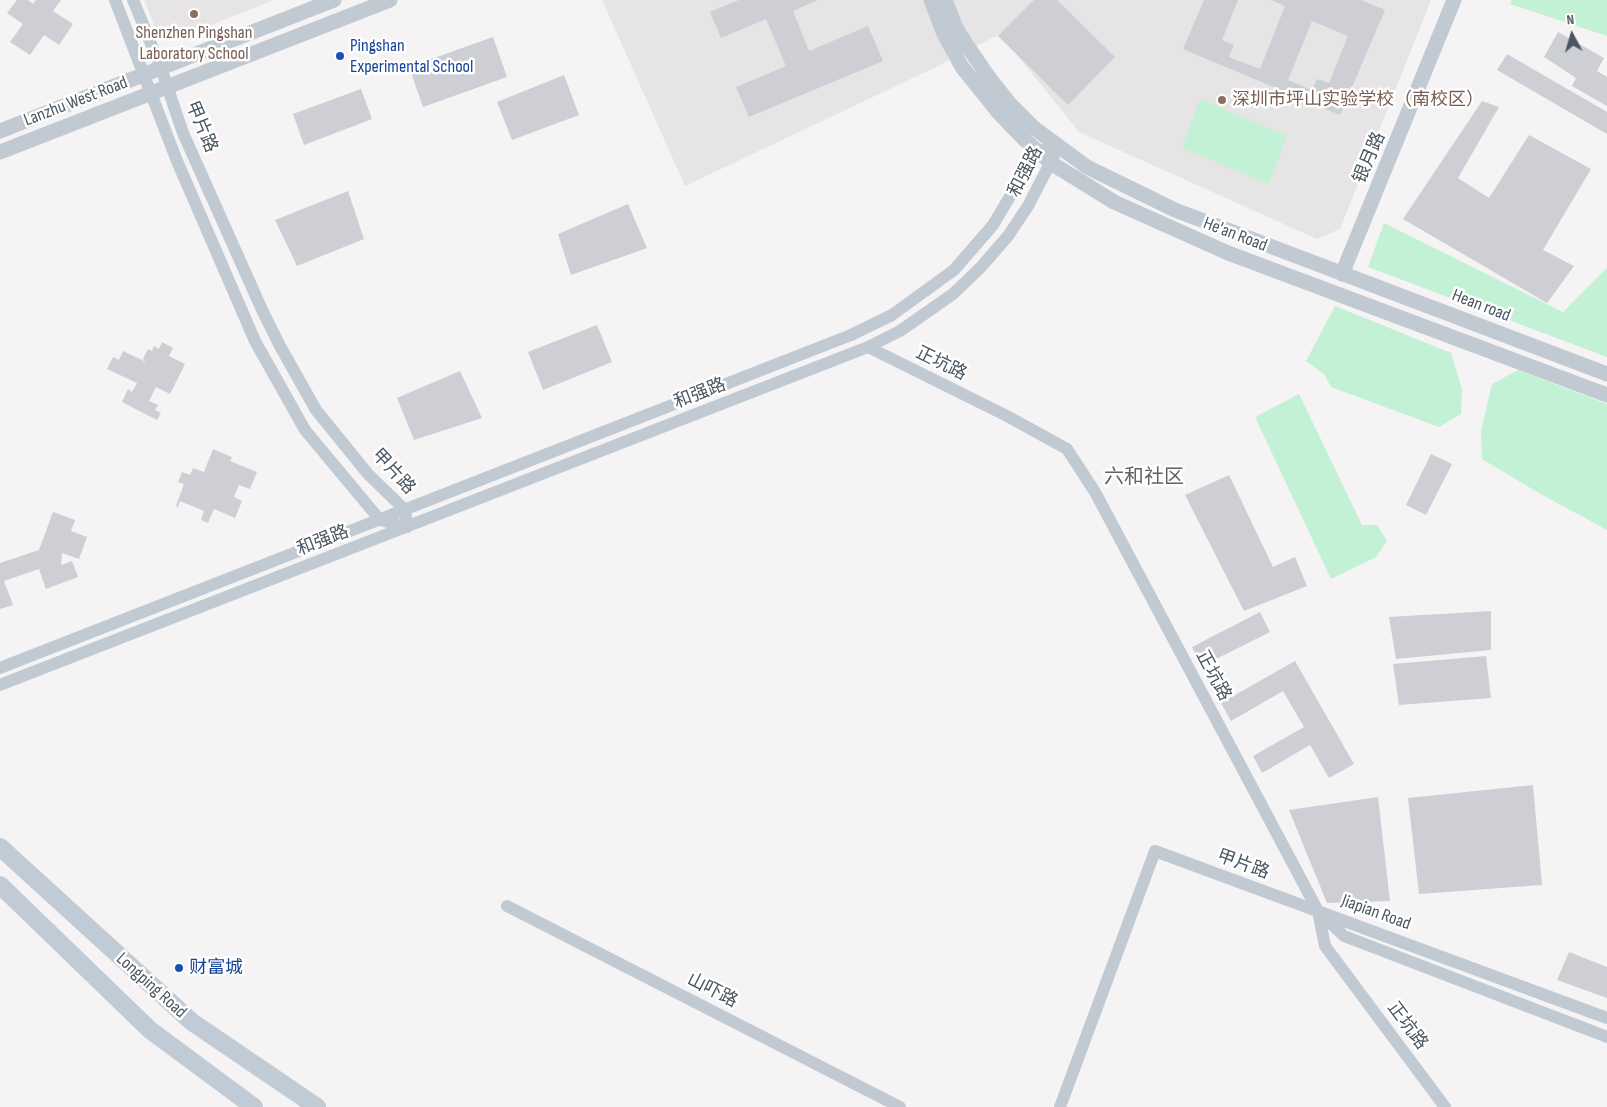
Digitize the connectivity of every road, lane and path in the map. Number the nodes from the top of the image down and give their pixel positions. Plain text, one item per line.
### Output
1 (115, 0) edge
2 (133, 0) edge
3 (334, 0) edge
4 (390, 0) edge
5 (930, 0) edge
6 (946, 0) edge
7 (1454, 0) edge
8 (161, 68) junction
9 (143, 75) junction
10 (167, 87) junction
11 (151, 94) junction
12 (0, 131) edge
13 (1058, 148) junction
14 (1037, 151) junction
15 (0, 152) edge
16 (1051, 163) junction
17 (1102, 175) junction
18 (1093, 190) junction
19 (1342, 274) junction
20 (868, 347) junction
21 (1607, 374) edge
22 (1607, 395) edge
23 (405, 510) junction
24 (380, 520) junction
25 (408, 527) junction
26 (0, 668) edge
27 (0, 685) edge
28 (0, 847) edge
29 (0, 885) edge
30 (507, 906) dead end
31 (1318, 911) junction
32 (1607, 1018) edge
33 (1607, 1037) edge
34 (254, 1107) edge
35 (317, 1107) edge
36 (900, 1107) edge
37 (1060, 1107) edge
38 (1445, 1107) edge

1 - 9 street, 甲片路
2 - 8 street, 甲片路
3 - 8 street, Lanzhu West Road
4 - 10 street, Lanzhu West Road
5 - 14 street, He'an Road
6 - 13 street, He'an Road
7 - 19 street, 银月路
8 - 9 street, Lanzhu West Road
8 - 10 street, 甲片路
9 - 11 street, 甲片路
9 - 12 street, Lanzhu West Road
10 - 11 street, Lanzhu West Road
10 - 23 street, 甲片路
11 - 15 street, Lanzhu West Road
11 - 24 street, 甲片路
13 - 14 street, 和强路
13 - 16 street, 和强路
13 - 17 street, He'an Road
14 - 16 street, He'an Road
14 - 23 street, 和强路
16 - 18 street, He'an Road
16 - 20 street, 和强路
17 - 18 street
17 - 19 street, He'an Road
18 - 22 street, He'an Road
19 - 21 street, Hean road
20 - 25 street, 和强路
20 - 31 street, 正坑路
23 - 24 street, 和强路
23 - 25 street, 甲片路
24 - 25 street, 甲片路
24 - 26 street, 和强路
25 - 27 street, 和强路
28 - 35 main road, Longping Road
29 - 34 main road, Longping Road
30 - 36 street, 山吓路
31 - 32 street, Jiapian Road
31 - 33 street, Jiapian Road
31 - 37 street, 甲片路
31 - 38 street, 正坑路

